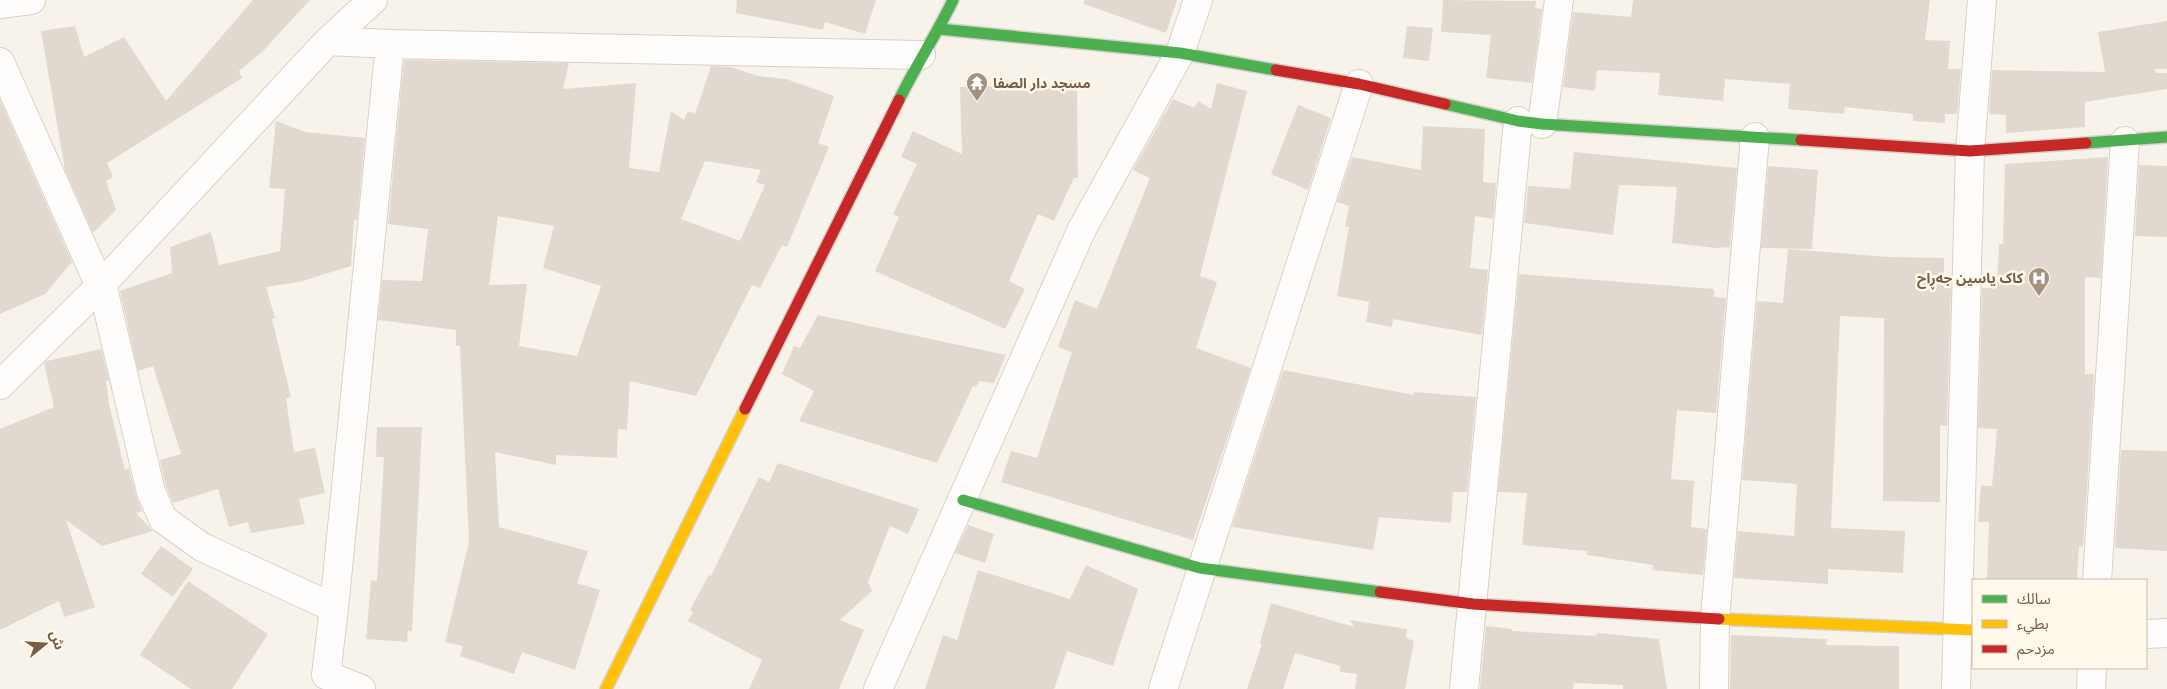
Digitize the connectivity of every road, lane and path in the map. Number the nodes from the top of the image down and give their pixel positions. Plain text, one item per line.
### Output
1 (31, 0) edge
2 (373, 0) edge
3 (953, 0) edge
4 (1198, 0) edge
5 (1559, 0) edge
6 (1982, 0) edge
7 (0, 4) edge
8 (939, 29) junction
9 (328, 41) junction
10 (390, 44) junction
11 (1180, 53) junction
12 (921, 56) junction
13 (0, 62) edge
14 (1360, 84) junction
15 (1530, 123) junction
16 (1755, 137) junction
17 (2167, 137) edge
18 (2125, 142) junction
19 (1970, 151) junction
20 (101, 285) junction
21 (0, 385) edge
22 (962, 500) junction
23 (1200, 568) junction
24 (2096, 579) edge
25 (1473, 604) junction
26 (334, 608) junction
27 (1715, 619) junction
28 (1964, 629) edge
29 (2167, 633) edge
30 (2147, 634) edge
31 (2092, 669) edge
32 (361, 689) edge
33 (606, 689) edge
34 (878, 689) edge
35 (1163, 689) edge
36 (1464, 689) edge
37 (1714, 689) edge
38 (1956, 689) edge
39 (2091, 689) edge

1 - 7 street
2 - 9 street
3 - 8 street
4 - 11 street
5 - 15 street
6 - 19 street
8 - 11 street
8 - 12 street
9 - 10 street
9 - 20 street
10 - 12 street
10 - 26 street
11 - 14 street
11 - 22 street
12 - 33 street
13 - 20 street
14 - 15 street
14 - 23 street
15 - 16 street
15 - 25 street
16 - 19 street
16 - 27 street
17 - 18 street
18 - 19 street
18 - 24 street
19 - 28 street
20 - 21 street
20 - 26 street
22 - 23 street
22 - 34 street
23 - 25 street
23 - 35 street
25 - 27 street
25 - 36 street
26 - 32 street
27 - 28 street
27 - 37 street
28 - 38 street
29 - 30 street
31 - 39 street

